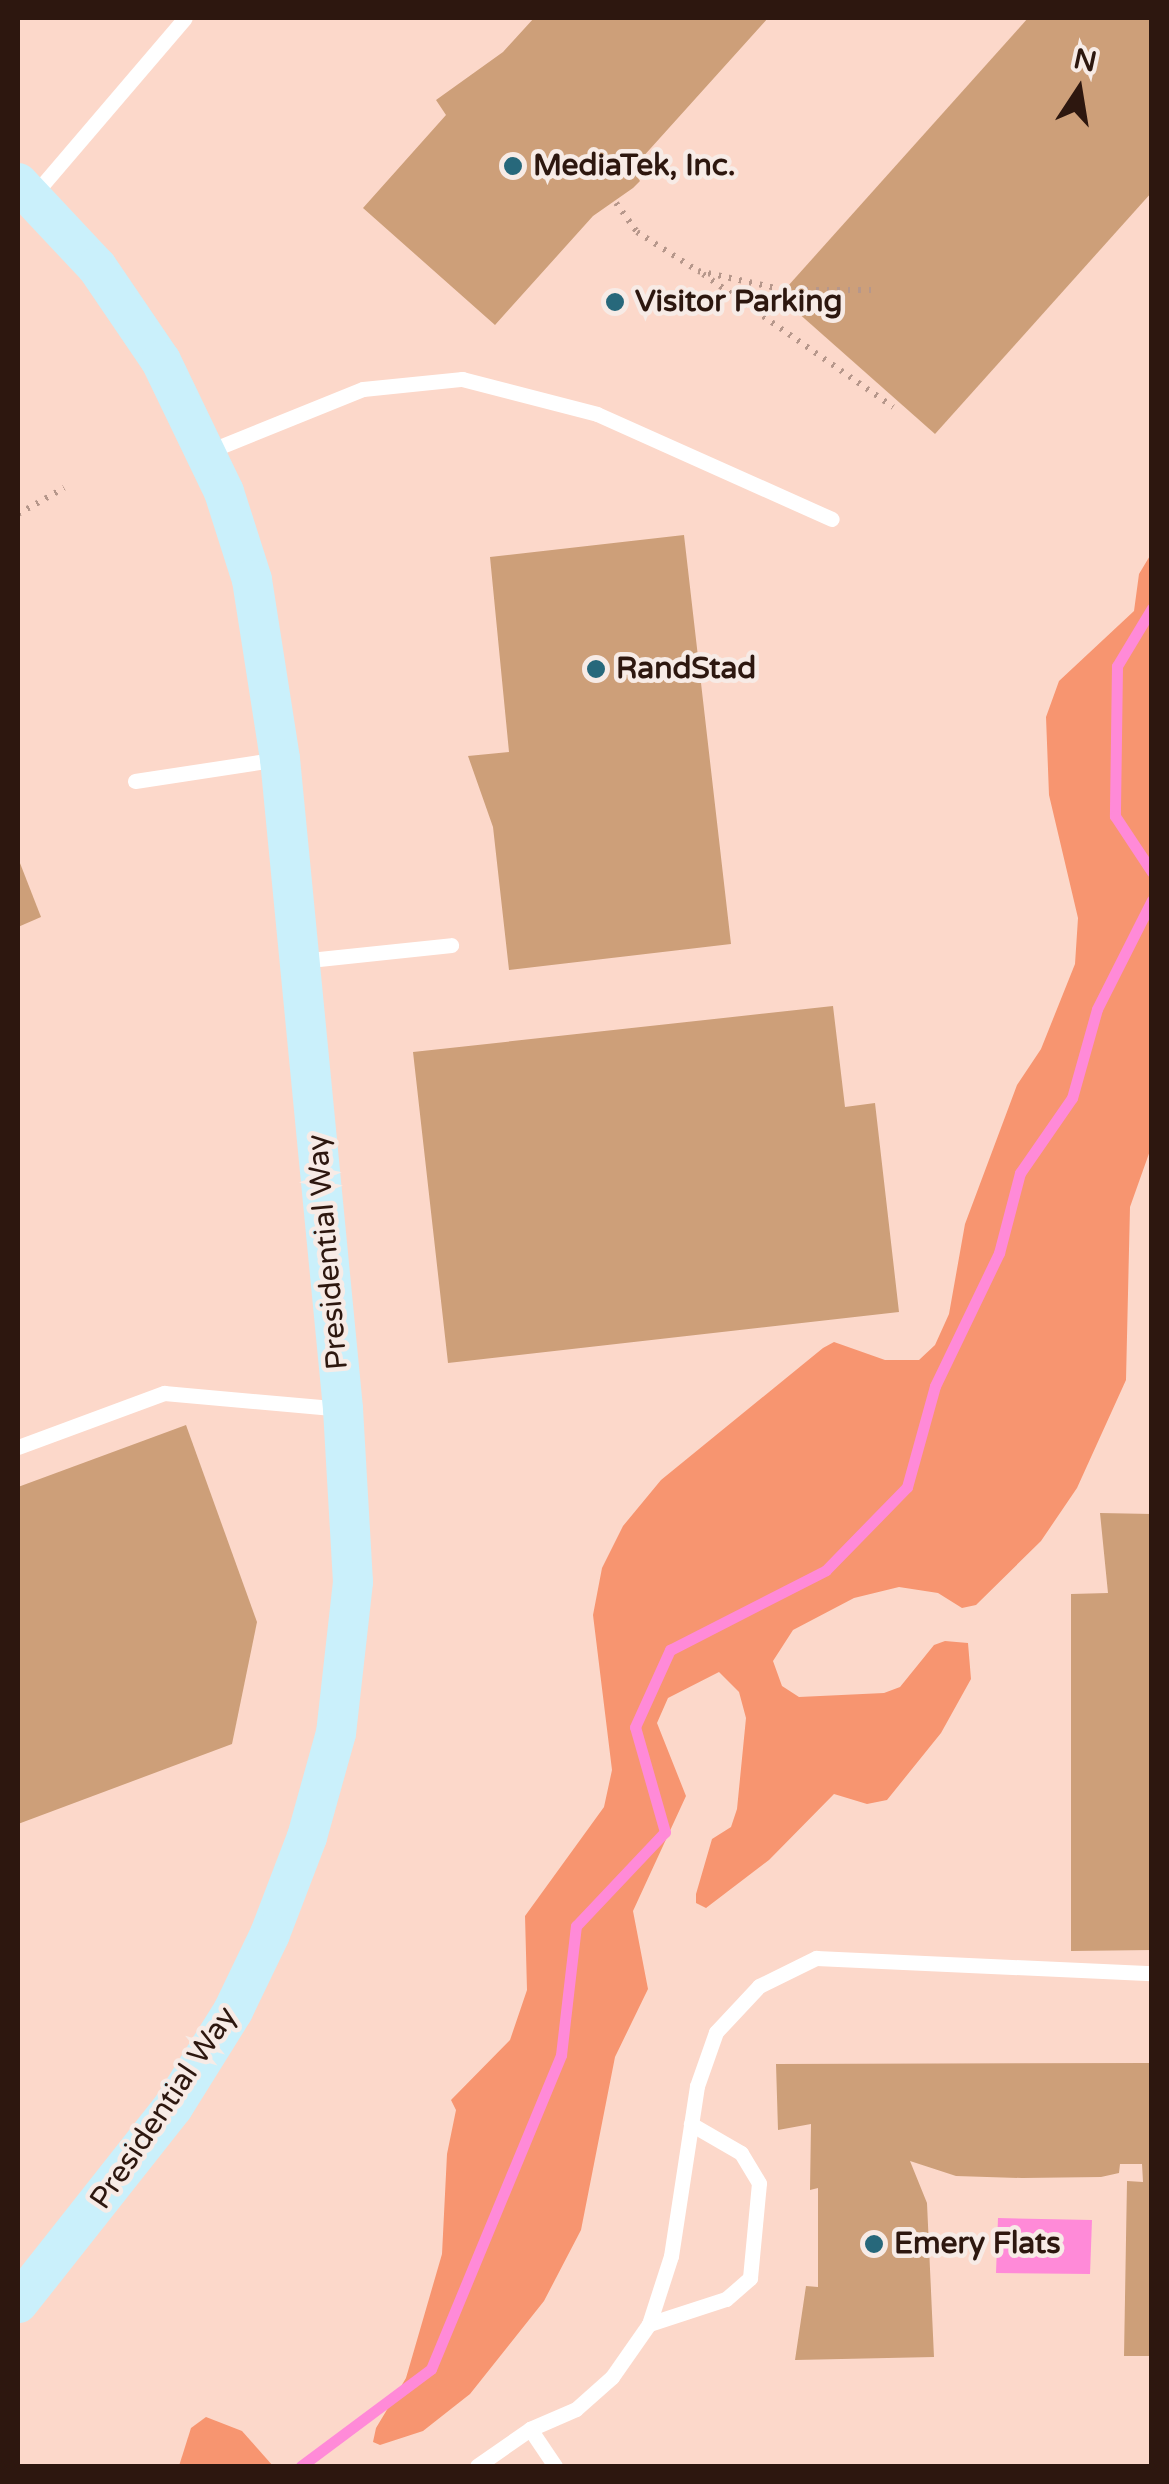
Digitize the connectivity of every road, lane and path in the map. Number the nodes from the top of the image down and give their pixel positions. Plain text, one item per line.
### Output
1 (184, 18) edge
2 (25, 190) edge
3 (616, 203) dead end
4 (698, 271) junction
5 (872, 290) dead end
6 (893, 407) dead end
7 (207, 452) junction
8 (64, 488) dead end
9 (18, 514) edge
10 (832, 519) dead end
11 (280, 759) junction
12 (134, 781) dead end
13 (451, 945) dead end
14 (300, 961) junction
15 (343, 1409) junction
16 (18, 1448) edge
17 (1152, 1973) edge
18 (691, 2124) junction
19 (18, 2303) edge
20 (649, 2324) junction
21 (530, 2429) junction
22 (477, 2466) edge
23 (554, 2466) edge

1 - 2 lane
2 - 7 street, Presidential Way
3 - 4 path
4 - 5 path
4 - 6 path
7 - 10 lane
7 - 11 street, Presidential Way
8 - 9 path
11 - 12 lane
11 - 14 street, Presidential Way
13 - 14 lane
14 - 15 street, Presidential Way
15 - 16 lane
15 - 19 street, Presidential Way
17 - 18 lane
18 - 20 lane
18 - 20 lane
20 - 21 lane
21 - 22 lane
21 - 23 lane

